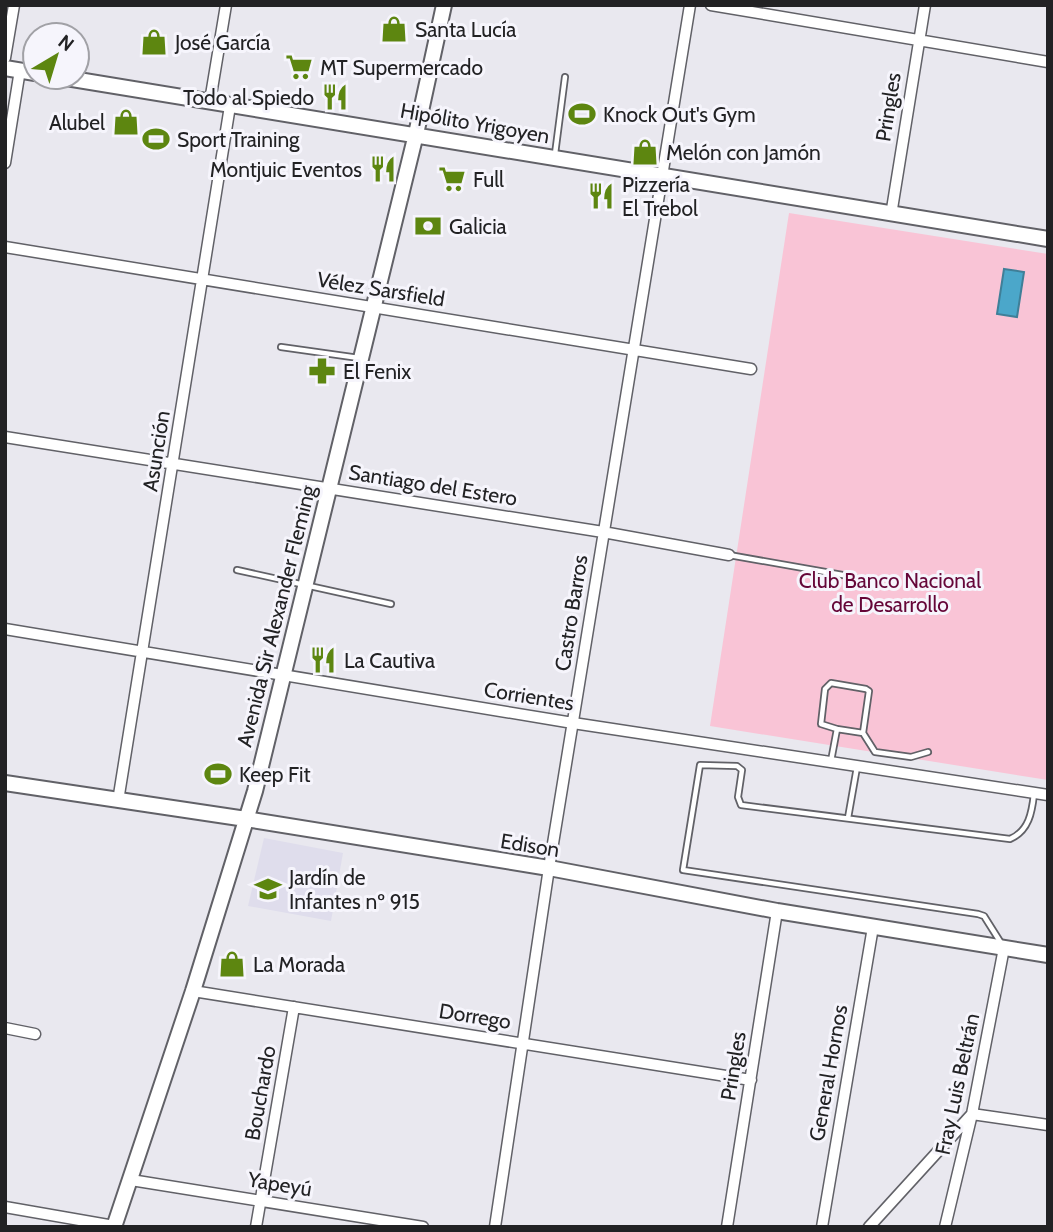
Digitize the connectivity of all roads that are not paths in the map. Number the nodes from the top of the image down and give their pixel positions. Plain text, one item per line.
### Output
1 (14, 5) edge
2 (226, 5) edge
3 (444, 5) edge
4 (690, 5) edge
5 (711, 5) edge
6 (925, 5) edge
7 (918, 41) junction
8 (5, 58) edge
9 (1048, 62) edge
10 (20, 70) edge
11 (565, 77) dead end
12 (91, 82) edge
13 (210, 101) junction
14 (230, 106) junction
15 (416, 134) junction
16 (554, 158) junction
17 (5, 163) edge
18 (662, 176) junction
19 (891, 215) junction
20 (1048, 239) edge
21 (5, 247) edge
22 (203, 279) junction
23 (373, 307) junction
24 (281, 347) dead end
25 (635, 349) junction
26 (360, 358) junction
27 (751, 369) dead end
28 (5, 437) edge
29 (173, 463) junction
30 (329, 488) junction
31 (603, 532) junction
32 (729, 555) joint
33 (237, 570) dead end
34 (854, 577) dead end
35 (306, 586) junction
36 (391, 604) dead end
37 (5, 629) edge
38 (143, 652) junction
39 (285, 676) junction
40 (573, 723) junction
41 (837, 729) junction
42 (863, 733) junction
43 (928, 752) dead end
44 (831, 762) junction
45 (857, 766) junction
46 (5, 783) edge
47 (1034, 793) junction
48 (1048, 795) edge
49 (118, 802) junction
50 (848, 818) junction
51 (246, 819) junction
52 (549, 869) junction
53 (777, 911) junction
54 (873, 927) junction
55 (1004, 948) junction
56 (1048, 955) edge
57 (193, 991) junction
58 (294, 1007) junction
59 (5, 1028) edge
60 (35, 1034) dead end
61 (524, 1044) junction
62 (751, 1080) junction
63 (972, 1114) junction
64 (1048, 1125) edge
65 (131, 1180) junction
66 (261, 1201) junction
67 (5, 1208) edge
68 (114, 1226) edge
69 (256, 1227) edge
70 (423, 1227) edge
71 (495, 1227) edge
72 (727, 1227) edge
73 (822, 1227) edge
74 (869, 1227) edge
75 (945, 1227) edge

1 - 8 street
2 - 13 street
3 - 15 street, Avenida Sir Alexander Fleming
4 - 18 street, Castro Barros
5 - 7 street
6 - 7 street, Pringles
7 - 9 street
7 - 19 street, Pringles
10 - 17 street
11 - 16 lane
12 - 13 street, Hipólito Yrigoyen
13 - 14 street, Hipólito Yrigoyen
14 - 15 street, Hipólito Yrigoyen
14 - 22 street, Asunción
15 - 16 street, Hipólito Yrigoyen
15 - 23 street, Avenida Sir Alexander Fleming
16 - 18 street, Hipólito Yrigoyen
18 - 19 street, Hipólito Yrigoyen
18 - 25 street, Castro Barros
19 - 20 street, Hipólito Yrigoyen
21 - 22 street, Vélez Sarsfield
22 - 23 street, Vélez Sarsfield
22 - 29 street, Asunción
23 - 25 street, Vélez Sarsfield
23 - 26 street, Avenida Sir Alexander Fleming
24 - 26 lane
25 - 27 street, Vélez Sarsfield
25 - 31 street, Castro Barros
26 - 30 street, Avenida Sir Alexander Fleming
28 - 29 street, Santiago del Estero
29 - 30 street, Santiago del Estero
29 - 38 street, Asunción
30 - 31 street, Santiago del Estero
30 - 35 street, Avenida Sir Alexander Fleming
31 - 32 street, Santiago del Estero
31 - 40 street, Castro Barros
32 - 34 lane
33 - 35 lane
35 - 36 lane
35 - 39 street, Avenida Sir Alexander Fleming
37 - 38 street, Corrientes
38 - 39 street, Corrientes
38 - 49 street, Asunción
39 - 40 street, Corrientes
39 - 51 street, Avenida Sir Alexander Fleming
40 - 44 street, Corrientes
40 - 52 street, Castro Barros
41 - 42 lane
41 - 42 lane
41 - 44 lane
42 - 43 lane
44 - 45 street, Corrientes
45 - 47 street, Corrientes
45 - 50 lane
46 - 49 street, Edison
47 - 48 street, Corrientes
47 - 50 lane
49 - 51 street, Edison
50 - 55 lane
51 - 52 street, Edison
51 - 57 street, Avenida Sir Alexander Fleming
52 - 53 street, Edison
52 - 61 street, Castro Barros
53 - 54 street, Edison
53 - 62 street, Pringles
54 - 55 street, Edison
54 - 73 street, General Hornos
55 - 56 street, Edison
55 - 63 street, Fray Luis Beltrán
57 - 58 street, Dorrego
57 - 65 street, Avenida Sir Alexander Fleming
58 - 61 street, Dorrego
58 - 66 street, Bouchardo
59 - 60 street
61 - 62 street, Dorrego
61 - 71 street, Castro Barros
62 - 72 street, Pringles
63 - 64 street
63 - 74 street
63 - 75 street, Fray Luis Beltrán
65 - 66 street, Yapeyú
65 - 68 street, Avenida Sir Alexander Fleming
66 - 69 street, Bouchardo
66 - 70 street, Yapeyú
67 - 68 street

